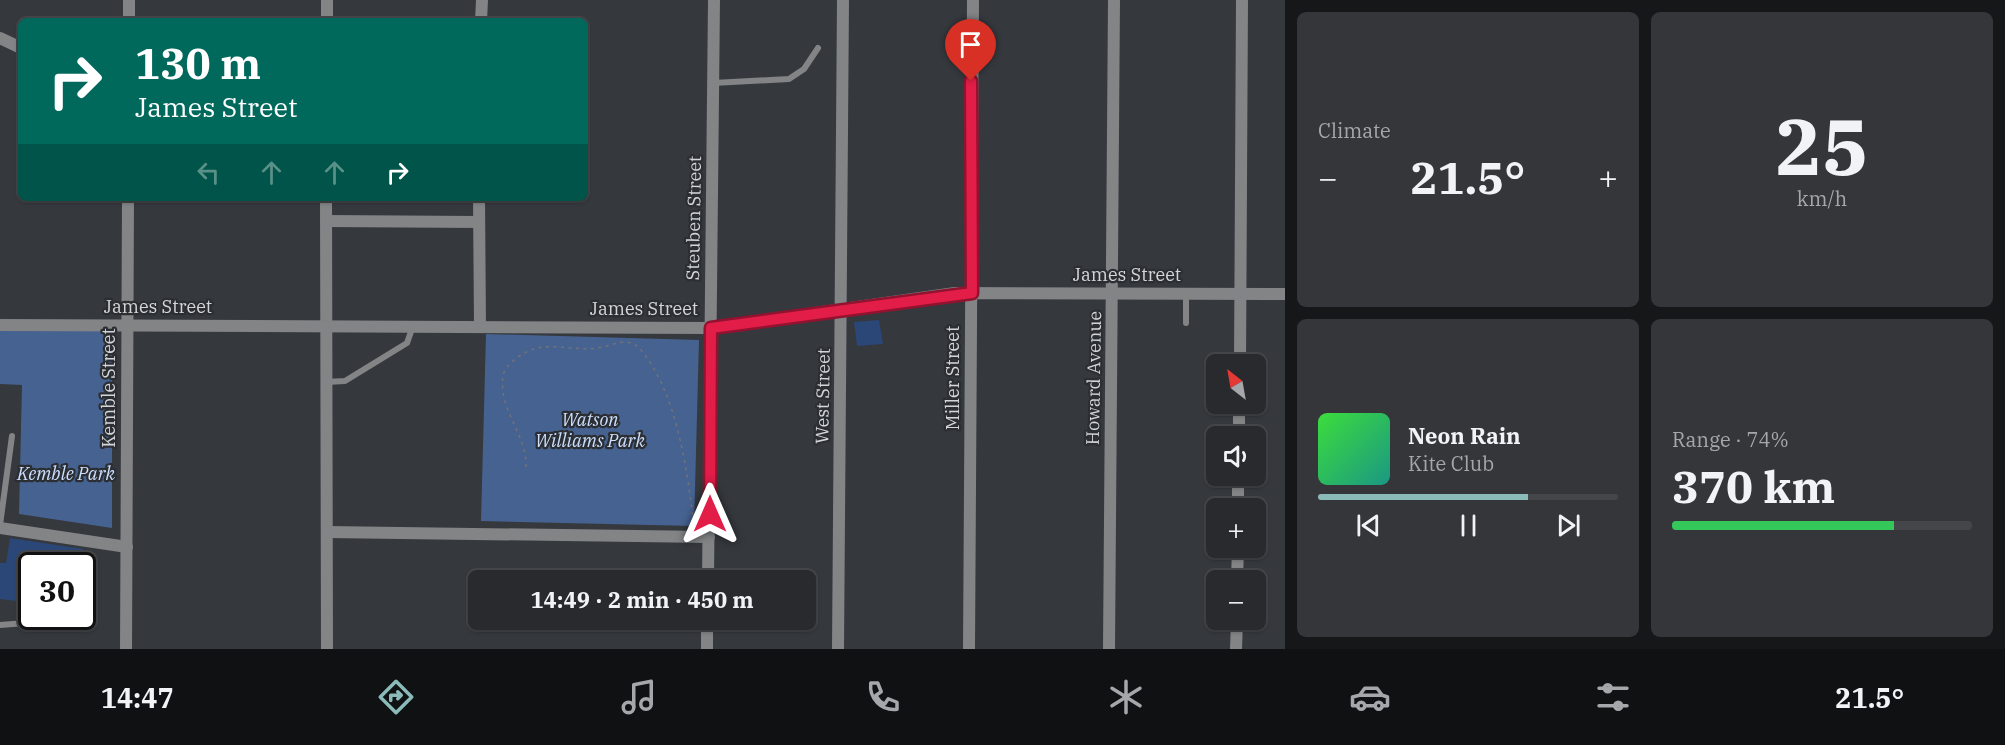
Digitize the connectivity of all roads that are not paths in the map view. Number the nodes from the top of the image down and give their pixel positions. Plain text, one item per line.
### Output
1 (129, 0) edge
2 (327, 0) edge
3 (482, 0) edge
4 (714, 0) edge
5 (843, 0) edge
6 (973, 0) edge
7 (1114, 0) edge
8 (1242, 0) edge
9 (129, 18) edge
10 (327, 18) edge
11 (482, 18) edge
12 (0, 38) edge
13 (18, 47) edge
14 (818, 48) dead end
15 (713, 83) junction
16 (128, 201) edge
17 (326, 201) edge
18 (479, 201) edge
19 (326, 221) junction
20 (479, 222) junction
21 (972, 293) junction
22 (1113, 293) junction
23 (1186, 293) junction
24 (1241, 293) junction
25 (1285, 294) edge
26 (842, 311) junction
27 (1186, 323) dead end
28 (0, 325) edge
29 (126, 325) junction
30 (325, 326) junction
31 (413, 326) junction
32 (480, 326) junction
33 (711, 328) junction
34 (1240, 354) edge
35 (326, 382) junction
36 (12, 436) dead end
37 (0, 526) edge
38 (327, 532) junction
39 (710, 537) junction
40 (127, 547) junction
41 (708, 570) edge
42 (18, 624) edge
43 (0, 625) edge
44 (707, 630) edge
45 (1237, 630) edge
46 (126, 649) edge
47 (327, 649) edge
48 (707, 649) edge
49 (838, 649) edge
50 (969, 649) edge
51 (1109, 649) edge
52 (1236, 649) edge

1 - 9 street
2 - 10 street
3 - 11 street
4 - 15 street, Steuben Street
5 - 26 street, West Street
6 - 21 street, Miller Street
7 - 22 street, Howard Avenue
8 - 24 street
12 - 13 street
14 - 15 lane
15 - 33 street, Steuben Street
16 - 29 street, Kemble Street
17 - 19 street
18 - 20 street
19 - 20 street
19 - 30 street
20 - 32 street
21 - 22 street, James Street
21 - 26 street, James Street
21 - 50 street, Miller Street
22 - 23 street, James Street
22 - 51 street, Howard Avenue
23 - 24 street, James Street
23 - 27 lane
24 - 25 street, James Street
24 - 34 street
26 - 33 street, James Street
26 - 49 street, West Street
28 - 29 street, James Street
29 - 30 street, James Street
29 - 40 street, Kemble Street
30 - 31 street, James Street
30 - 35 street
31 - 32 street, James Street
31 - 35 lane
32 - 33 street, James Street
33 - 39 street, Steuben Street
35 - 38 street
36 - 37 lane
37 - 40 street
38 - 39 street
38 - 47 street
39 - 41 street, Steuben Street
40 - 46 street, Kemble Street
42 - 43 lane
44 - 48 street
45 - 52 street

